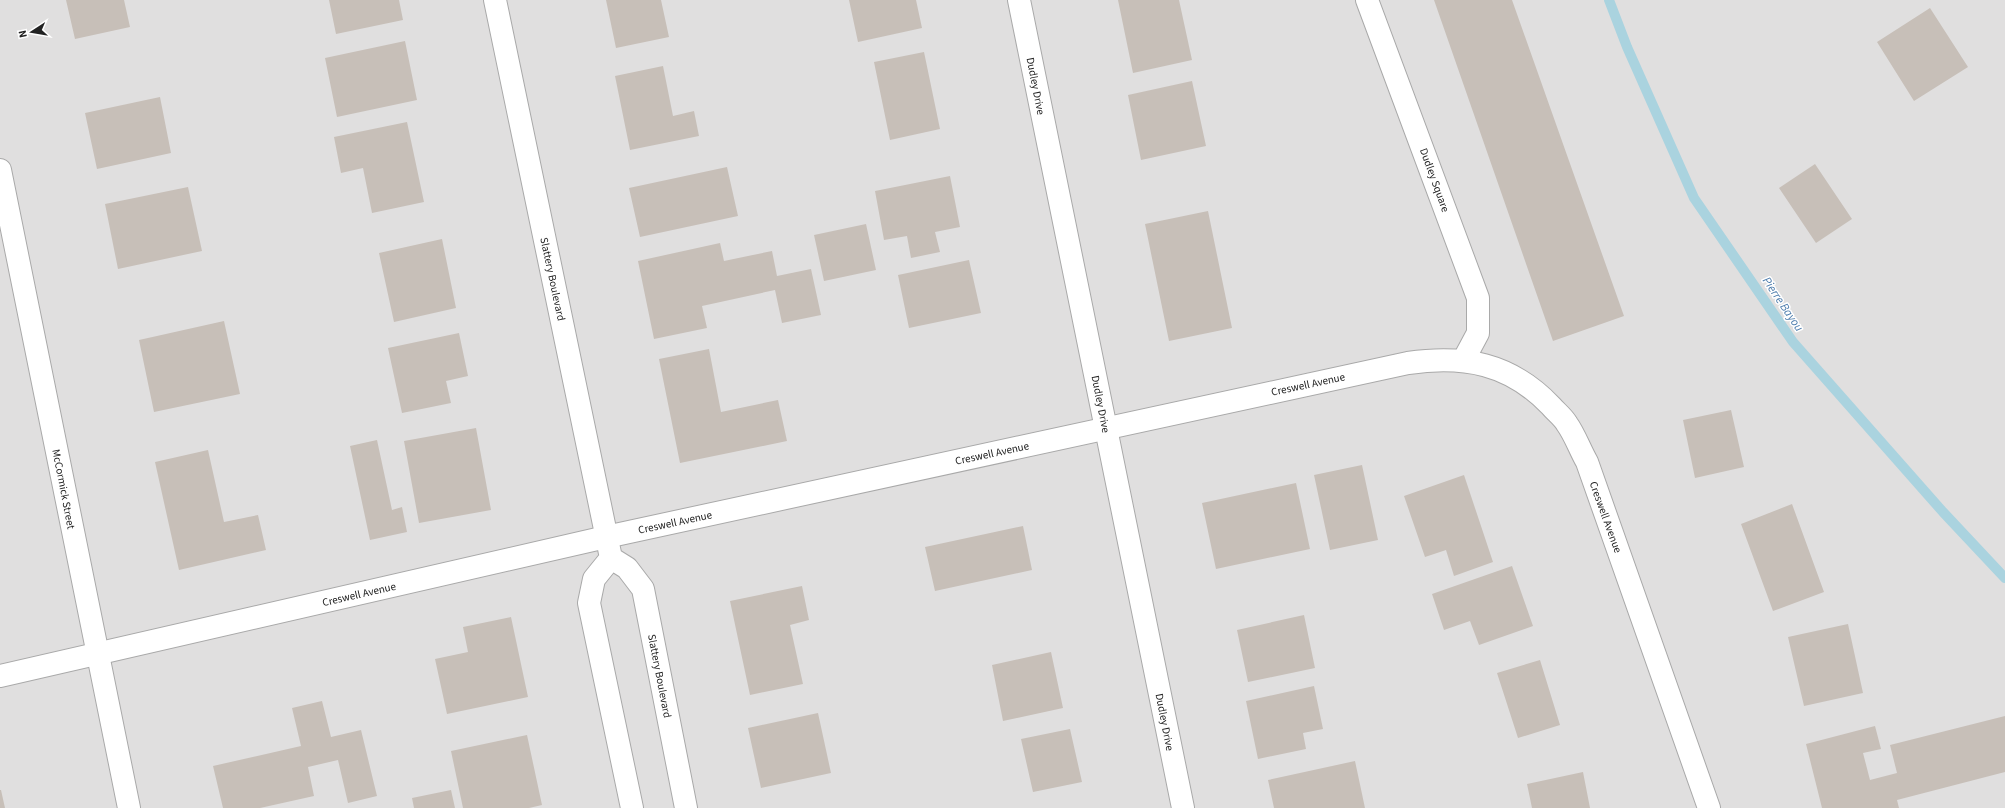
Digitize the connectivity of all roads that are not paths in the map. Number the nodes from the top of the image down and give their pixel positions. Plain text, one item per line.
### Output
1 (495, 0) edge
2 (1019, 0) edge
3 (1367, 0) edge
4 (0, 170) edge
5 (1463, 361) junction
6 (1106, 428) junction
7 (606, 537) junction
8 (611, 558) junction
9 (98, 654) junction
10 (0, 676) edge
11 (129, 808) edge
12 (632, 808) edge
13 (686, 808) edge
14 (1183, 808) edge
15 (1709, 808) edge

1 - 7 street, Slattery Boulevard
2 - 6 street, Dudley Drive
3 - 5 street, Dudley Square
4 - 9 street, McCormick Street
5 - 6 street, Creswell Avenue
5 - 15 street, Creswell Avenue
6 - 7 street, Creswell Avenue
6 - 14 street, Dudley Drive
7 - 8 street, Slattery Boulevard
7 - 9 street, Creswell Avenue
8 - 12 street
8 - 13 street, Slattery Boulevard
9 - 10 street, Creswell Avenue
9 - 11 street, McCormick Street

